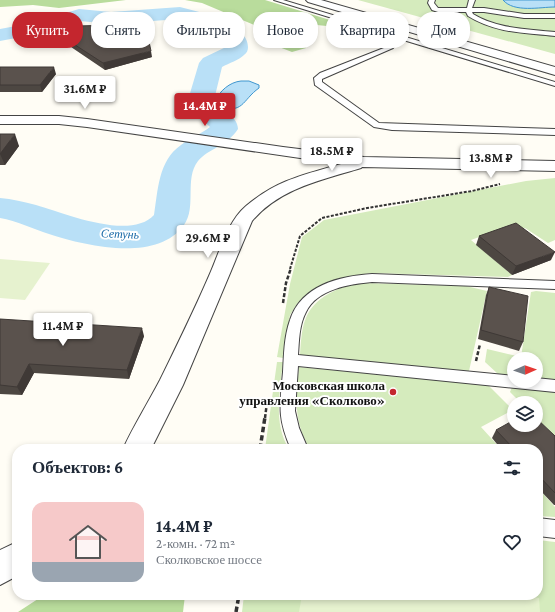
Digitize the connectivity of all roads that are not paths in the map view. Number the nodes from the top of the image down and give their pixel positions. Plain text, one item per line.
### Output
1 (277, 0) edge
2 (311, 0) edge
3 (432, 0) edge
4 (472, 0) edge
5 (469, 10) junction
6 (326, 15) edge
7 (555, 16) edge
8 (555, 34) edge
9 (409, 40) edge
10 (389, 48) edge
11 (555, 71) edge
12 (555, 84) edge
13 (0, 120) edge
14 (555, 132) edge
15 (364, 162) junction
16 (555, 166) edge
17 (555, 284) edge
18 (291, 360) junction
19 (555, 386) edge
20 (140, 444) edge
21 (297, 444) edge
22 (543, 528) edge
23 (555, 529) edge
24 (12, 561) edge
25 (0, 568) edge

1 - 6 lane
2 - 11 street
3 - 5 lane
4 - 5 lane
5 - 7 lane
5 - 8 lane
9 - 12 lane
10 - 14 lane
13 - 15 street
15 - 16 street
15 - 20 street
17 - 18 lane
18 - 19 lane
18 - 21 lane
22 - 23 lane
24 - 25 street

